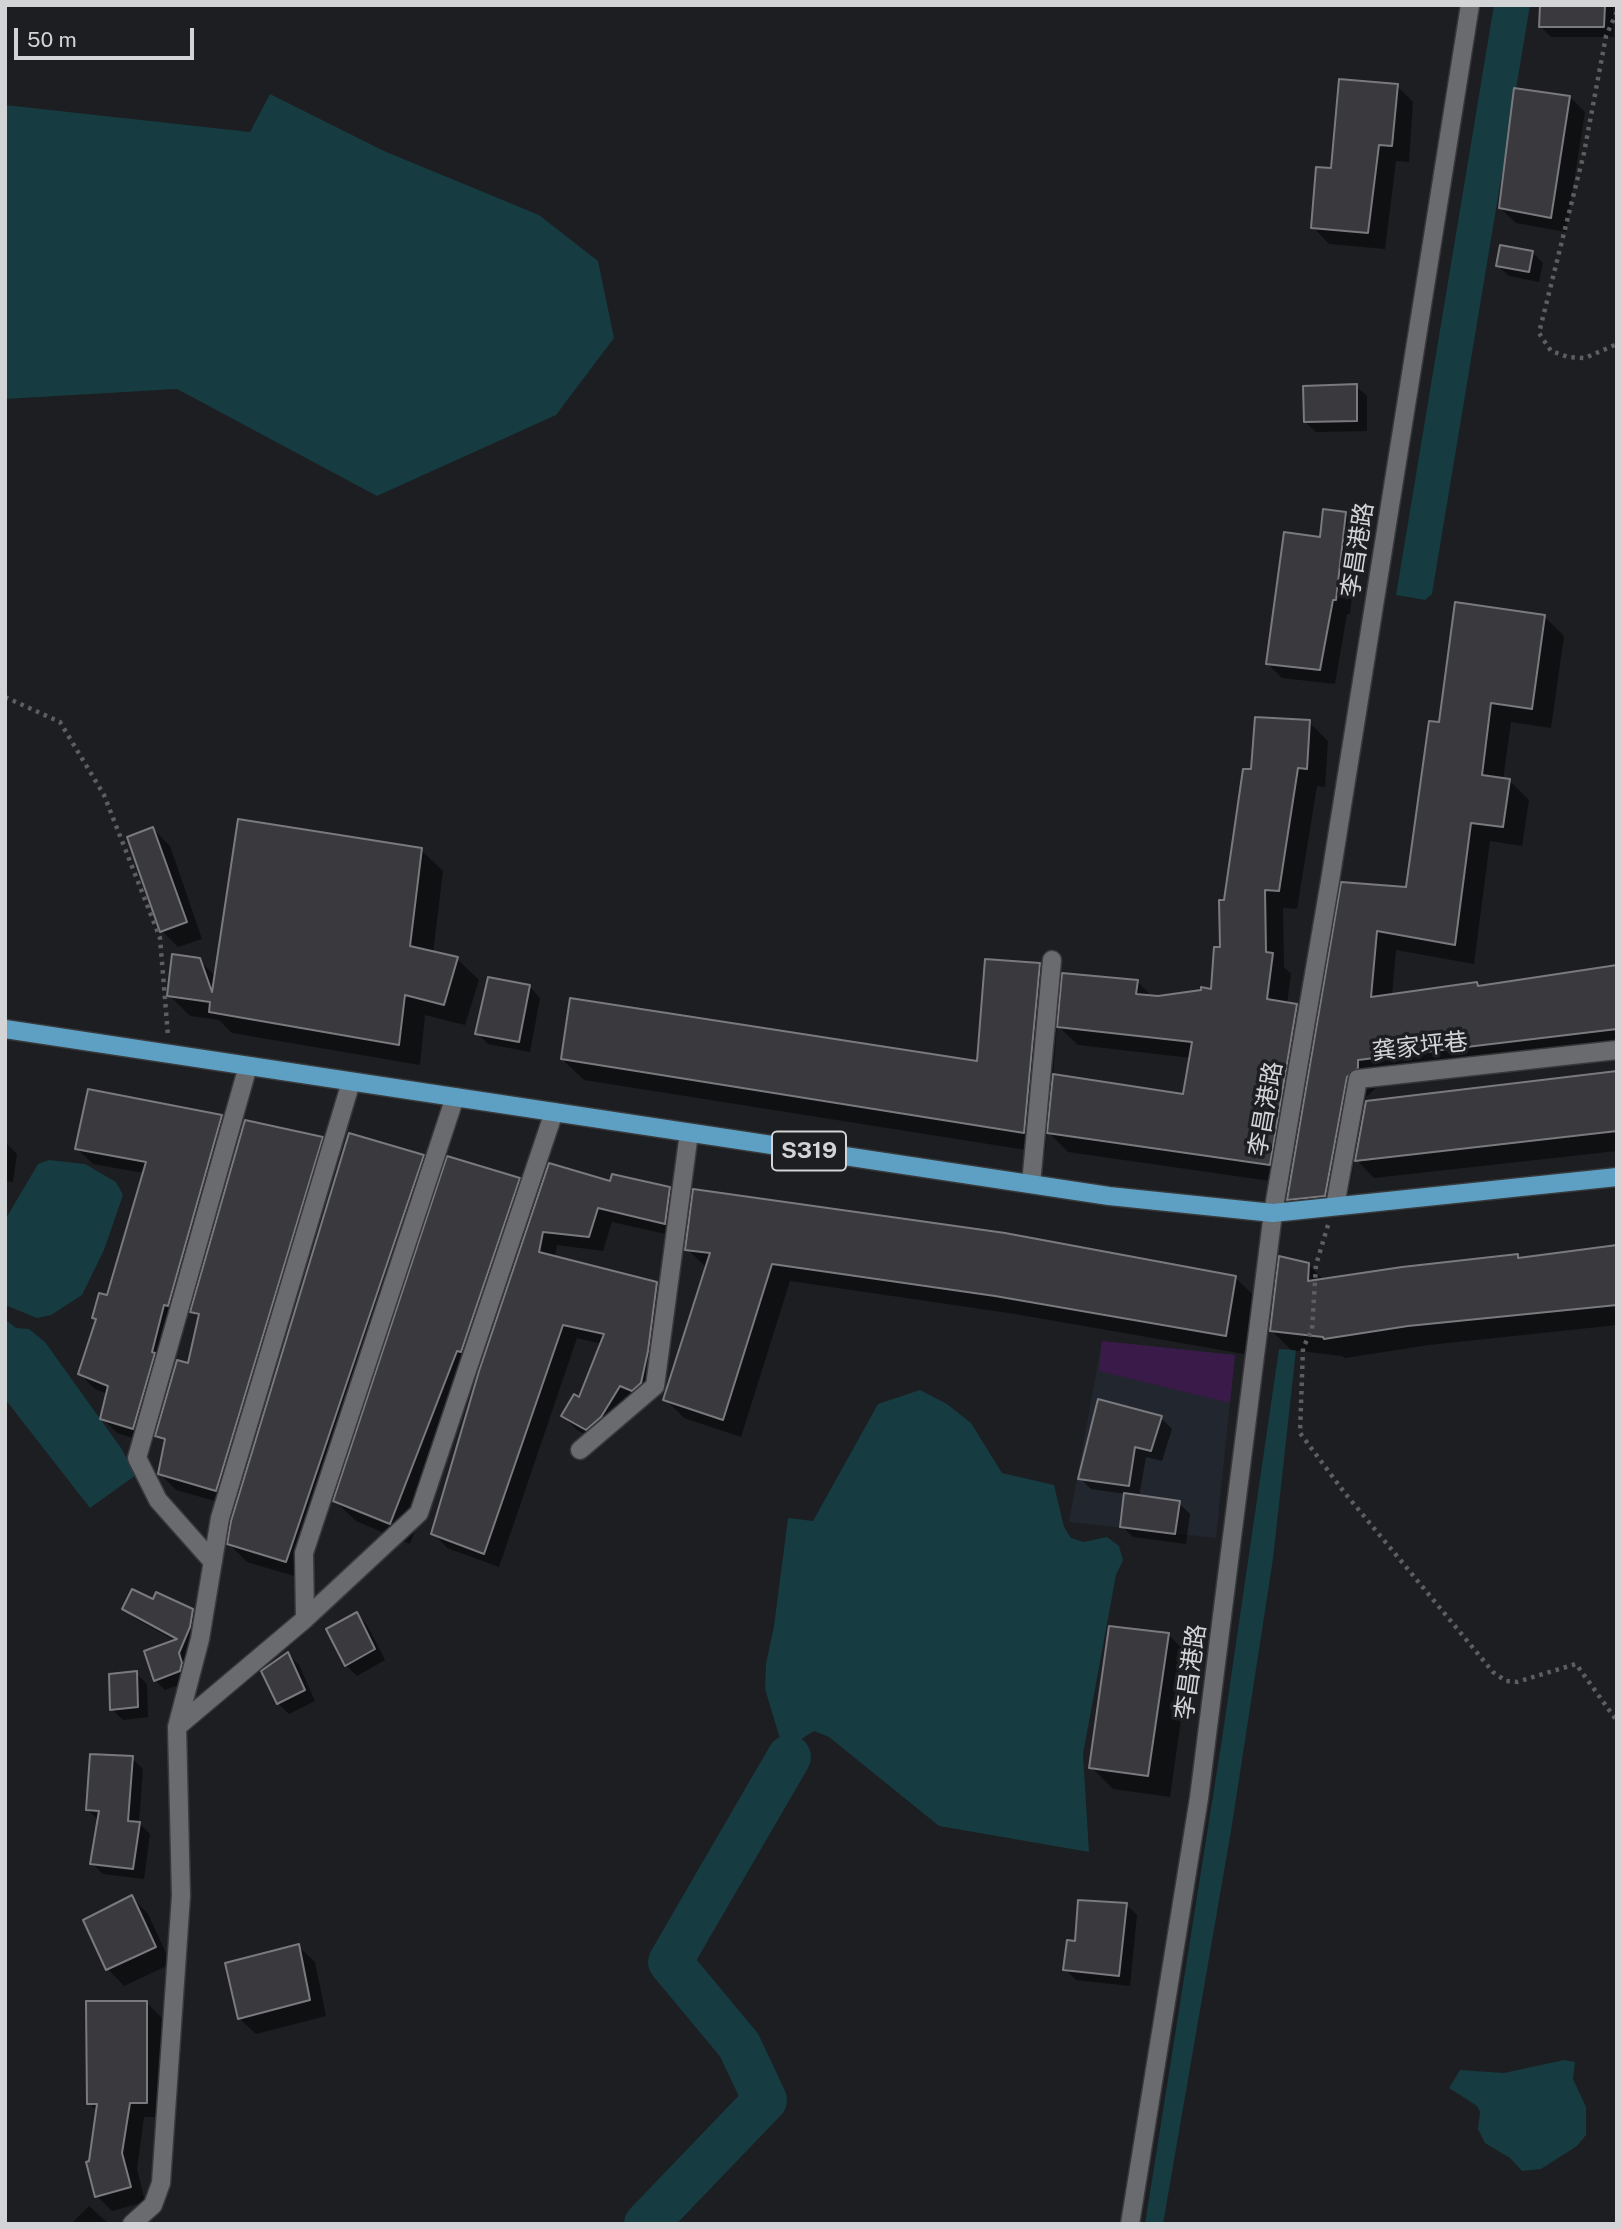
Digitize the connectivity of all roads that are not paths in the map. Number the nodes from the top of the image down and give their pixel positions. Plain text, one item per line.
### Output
1 (1470, 5) edge
2 (1052, 960) dead end
3 (5, 1029) edge
4 (1617, 1050) edge
5 (248, 1066) junction
6 (351, 1082) junction
7 (455, 1097) junction
8 (554, 1112) junction
9 (689, 1133) junction
10 (1617, 1177) edge
11 (1031, 1184) junction
12 (1335, 1206) junction
13 (1273, 1213) junction
14 (580, 1450) dead end
15 (213, 1562) junction
16 (305, 1619) junction
17 (177, 1727) junction
18 (132, 2224) edge
19 (1130, 2224) edge

1 - 13 street, 李昌港路
2 - 11 street
3 - 5 main road, S319
4 - 12 street, 龚家坪巷
5 - 6 main road, S319
5 - 15 street
6 - 7 main road, S319
6 - 15 street
7 - 8 main road, S319
7 - 16 street
8 - 9 main road, S319
8 - 16 street
9 - 11 main road, S319
9 - 14 street
10 - 12 main road, S319
11 - 13 main road, S319
12 - 13 main road, S319
13 - 19 street, 李昌港路
15 - 17 street
16 - 17 street
17 - 18 street

